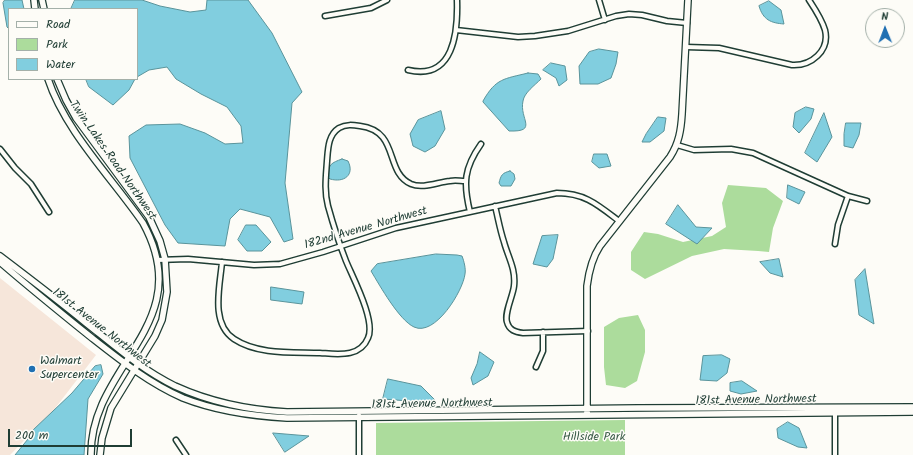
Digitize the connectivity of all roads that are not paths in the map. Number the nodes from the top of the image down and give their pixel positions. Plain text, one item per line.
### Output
1 (387, 0) edge
2 (457, 0) edge
3 (599, 0) edge
4 (688, 0) edge
5 (809, 0) edge
6 (325, 16) dead end
7 (605, 20) junction
8 (687, 23) junction
9 (456, 30) junction
10 (686, 46) junction
11 (408, 70) dead end
12 (48, 80) edge
13 (57, 80) edge
14 (481, 144) dead end
15 (677, 145) junction
16 (0, 149) edge
17 (465, 181) junction
18 (848, 196) junction
19 (867, 201) dead end
20 (495, 206) junction
21 (49, 212) dead end
22 (470, 212) junction
23 (619, 221) junction
24 (835, 244) dead end
25 (341, 246) junction
26 (0, 256) edge
27 (165, 259) junction
28 (157, 260) junction
29 (0, 262) edge
30 (222, 262) junction
31 (588, 331) junction
32 (543, 332) junction
33 (129, 357) junction
34 (125, 364) junction
35 (138, 364) junction
36 (536, 367) dead end
37 (134, 370) junction
38 (913, 407) edge
39 (835, 410) junction
40 (587, 411) junction
41 (913, 412) edge
42 (359, 414) junction
43 (176, 440) dead end
44 (91, 455) edge
45 (100, 455) edge
46 (186, 455) edge
47 (359, 455) edge
48 (835, 455) edge

1 - 6 street
2 - 9 street
3 - 7 street
4 - 8 main road
5 - 10 street
7 - 8 street
7 - 9 street
8 - 10 main road
9 - 11 street
10 - 15 main road
12 - 28 main road, Twin Lakes Road Northwest
13 - 27 main road, Twin Lakes Road Northwest
14 - 17 street
15 - 18 street
15 - 23 main road
16 - 21 street
17 - 22 street
17 - 25 street
18 - 19 street
18 - 24 street
20 - 22 street, 182nd Avenue Northwest
20 - 23 street, 182nd Avenue Northwest
20 - 32 street
22 - 25 street, 182nd Avenue Northwest
23 - 31 main road
25 - 30 street, 182nd Avenue Northwest
25 - 30 street
26 - 33 main road, 181st Avenue Northwest
27 - 28 street, 182nd Avenue Northwest
27 - 30 street, 182nd Avenue Northwest
27 - 35 main road, Twin Lakes Road Northwest
28 - 33 main road, Twin Lakes Road Northwest
29 - 34 main road, 181st Avenue Northwest
31 - 32 street
31 - 40 main road
32 - 36 street
33 - 34 main road, Twin Lakes Road Northwest
33 - 35 main road, 181st Avenue Northwest
34 - 37 main road, 181st Avenue Northwest
34 - 44 main road, Twin Lakes Road Northwest
35 - 37 main road, Twin Lakes Road Northwest
35 - 42 main road, 181st Avenue Northwest
37 - 42 main road, 181st Avenue Northwest
37 - 45 main road, Twin Lakes Road Northwest
38 - 40 main road, 181st Avenue Northwest
39 - 40 main road, 181st Avenue Northwest
39 - 41 main road, 181st Avenue Northwest
39 - 48 street
40 - 42 main road, 181st Avenue Northwest
42 - 47 street
43 - 46 street

